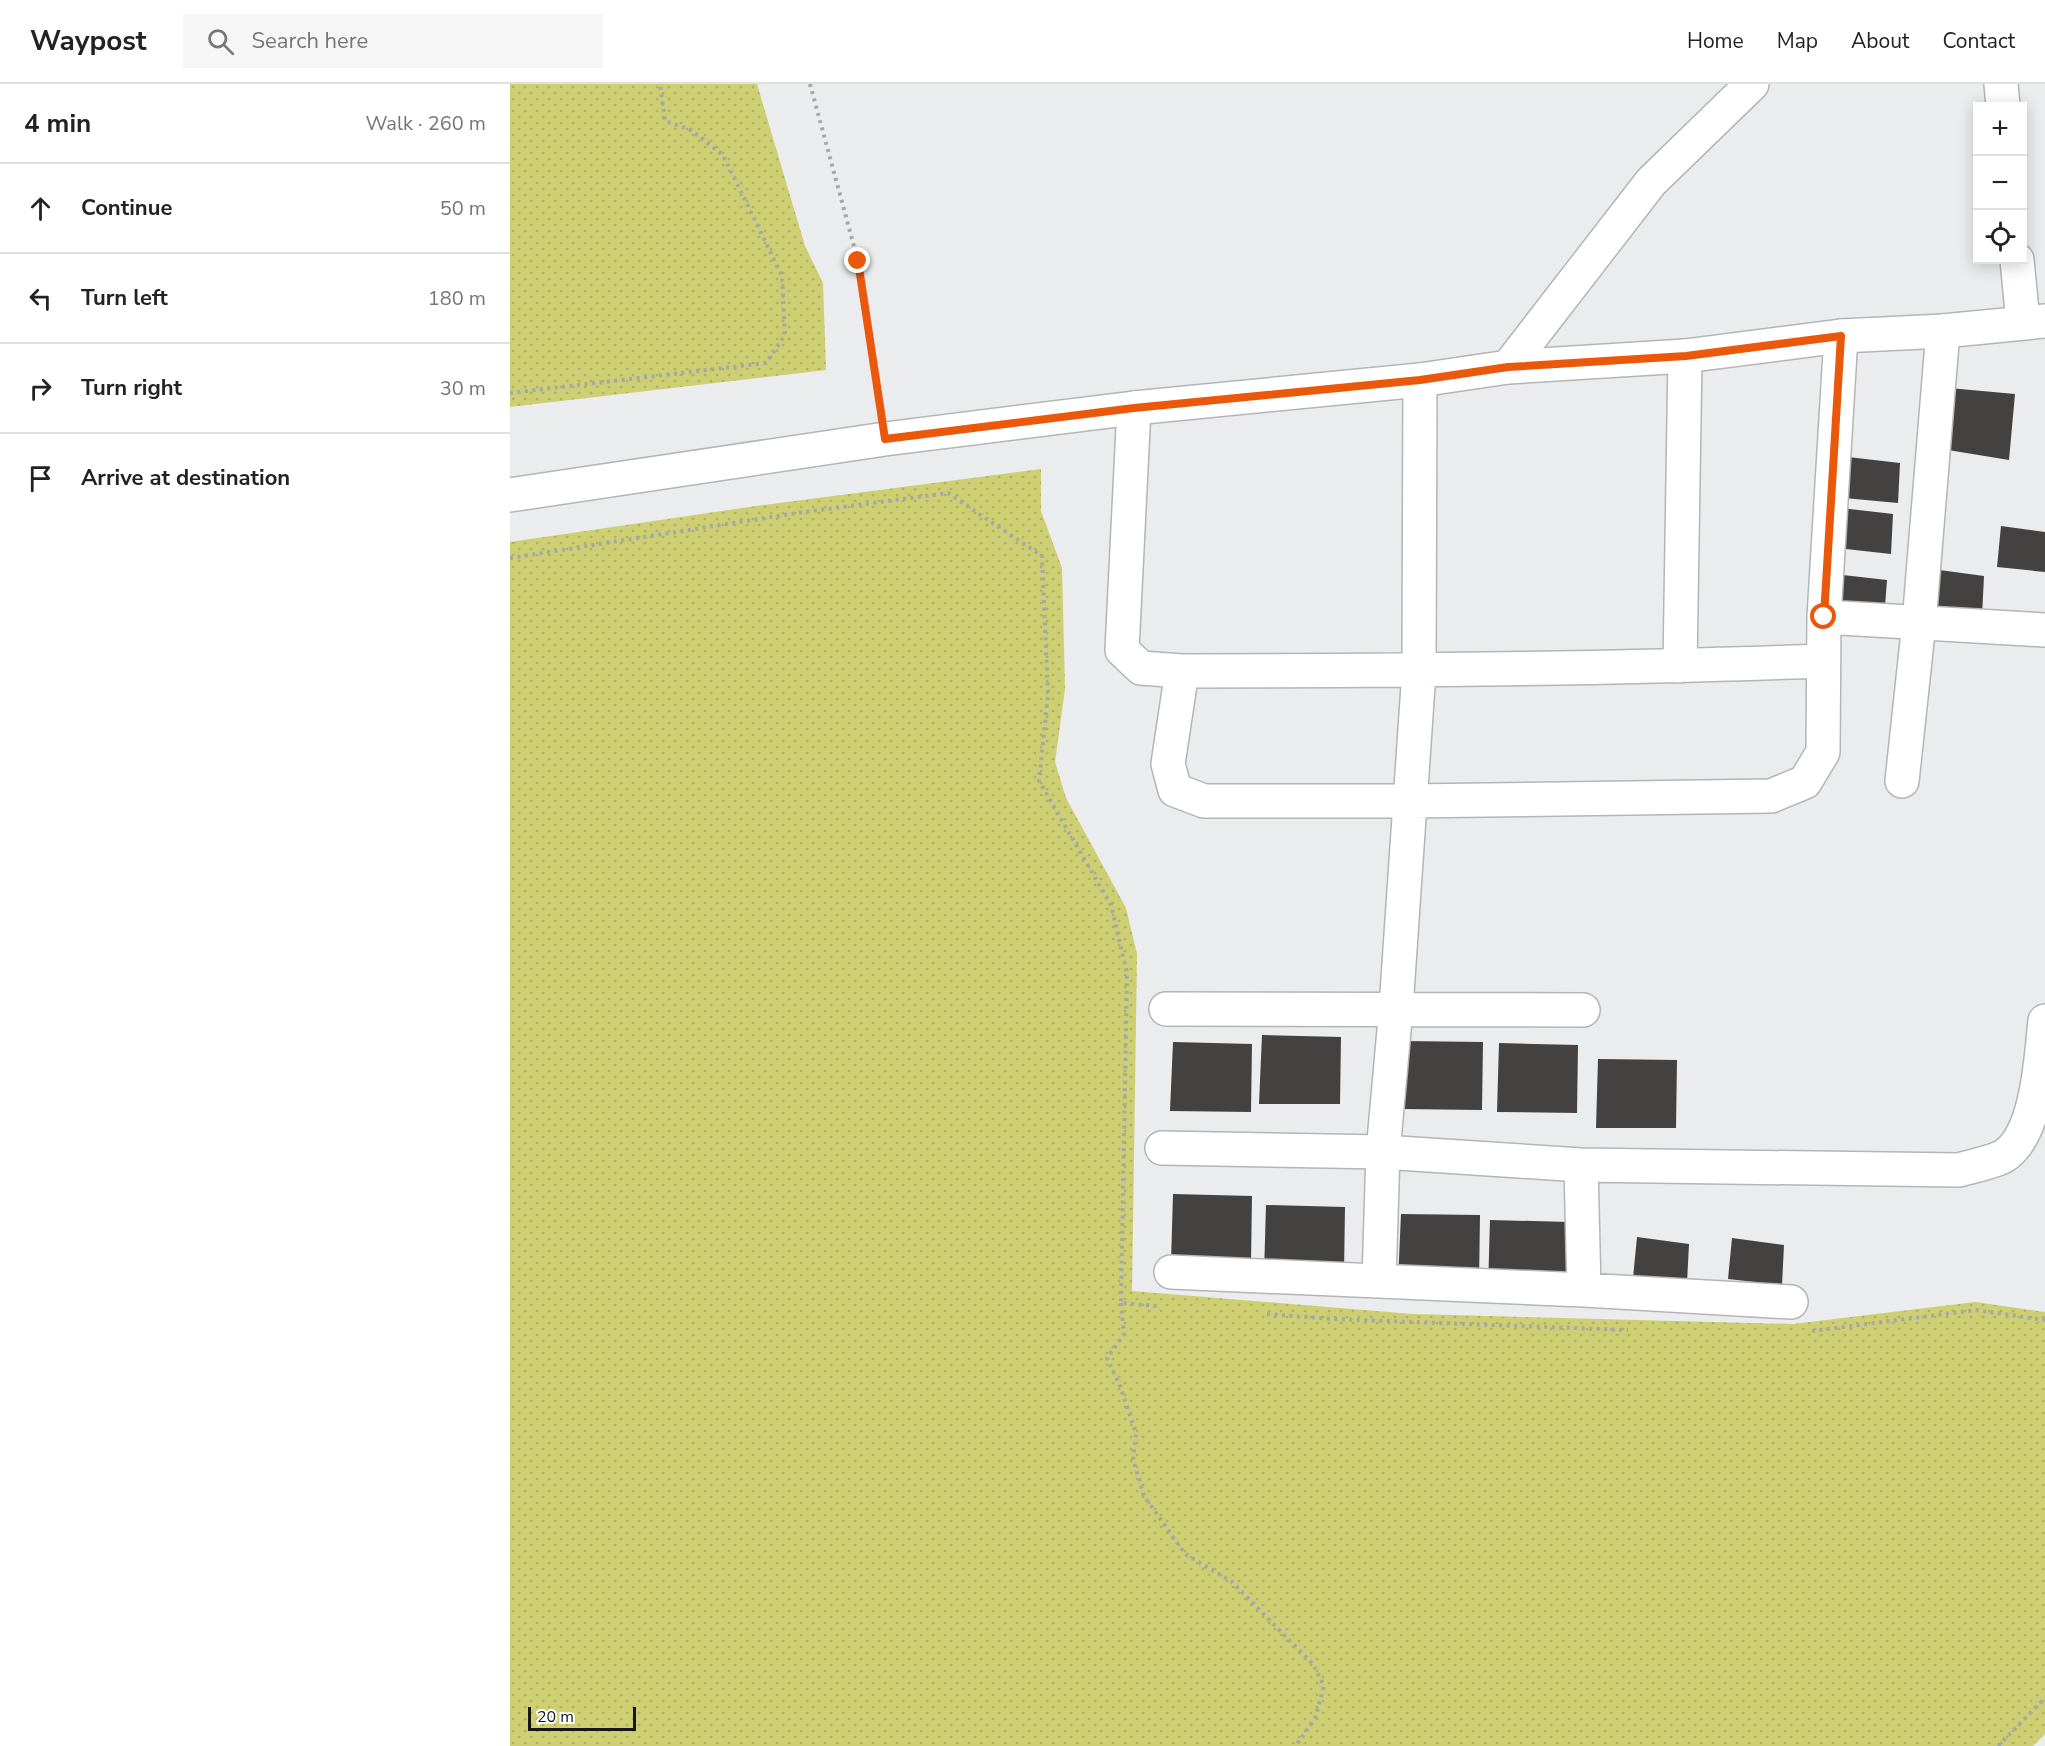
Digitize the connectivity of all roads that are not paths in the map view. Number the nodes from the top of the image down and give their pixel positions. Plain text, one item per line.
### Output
1 (1752, 84) edge
2 (2001, 84) edge
3 (2003, 102) edge
4 (2018, 264) edge
5 (2034, 321) edge
6 (1943, 331) junction
7 (1841, 336) junction
8 (1686, 356) junction
9 (1508, 367) junction
10 (1420, 380) junction
11 (1134, 408) junction
12 (510, 495) edge
13 (1824, 617) junction
14 (1919, 623) junction
15 (2045, 630) edge
16 (1823, 661) junction
17 (1680, 666) junction
18 (1182, 671) junction
19 (1419, 671) junction
20 (1902, 781) dead end
21 (1409, 801) junction
22 (1396, 1008) junction
23 (1166, 1009) dead end
24 (1583, 1010) dead end
25 (2045, 1021) edge
26 (1162, 1148) dead end
27 (1383, 1152) junction
28 (1581, 1165) junction
29 (1171, 1272) dead end
30 (1379, 1281) junction
31 (1584, 1290) junction
32 (1791, 1302) dead end

1 - 9 street
2 - 3 street
4 - 5 street
5 - 6 street
6 - 7 street
6 - 14 street
7 - 8 street
7 - 13 street
8 - 9 street
8 - 17 street
9 - 10 street
10 - 11 street
10 - 19 street
11 - 12 street
11 - 18 street
13 - 14 street
13 - 16 street
14 - 15 street
14 - 20 street
16 - 17 street
16 - 21 street
17 - 19 street
18 - 19 street
18 - 21 street
19 - 21 street
21 - 22 street
22 - 23 street
22 - 24 street
22 - 27 street
25 - 28 street
26 - 27 street
27 - 28 street
27 - 30 street
28 - 31 street
29 - 30 street
30 - 31 street
31 - 32 street

